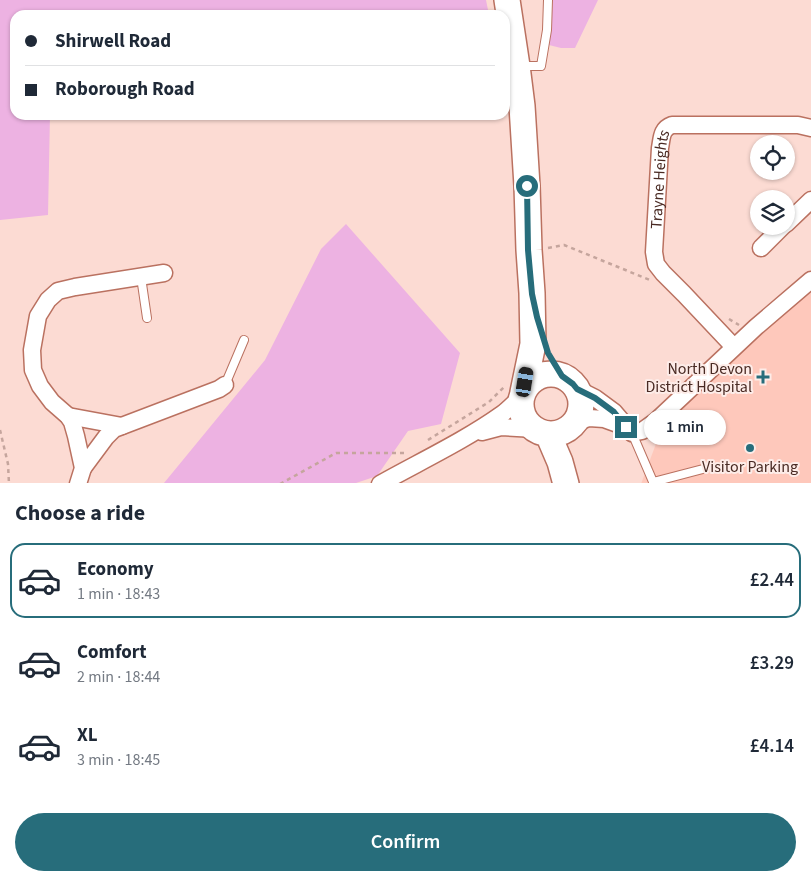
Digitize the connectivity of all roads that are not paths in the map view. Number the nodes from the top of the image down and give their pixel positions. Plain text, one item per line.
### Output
1 (548, 0) edge
2 (510, 20) edge
3 (517, 66) junction
4 (811, 128) edge
5 (811, 200) edge
6 (795, 215) edge
7 (774, 235) edge
8 (760, 248) dead end
9 (164, 273) dead end
10 (141, 277) junction
11 (811, 280) edge
12 (532, 294) junction
13 (147, 318) dead end
14 (244, 340) dead end
15 (734, 347) junction
16 (570, 383) junction
17 (225, 385) joint
18 (518, 391) junction
19 (68, 416) junction
20 (122, 426) junction
21 (557, 429) junction
22 (629, 430) junction
23 (465, 437) junction
24 (703, 468) dead end
25 (80, 476) edge
26 (566, 480) edge
27 (382, 483) edge
28 (653, 483) edge

1 - 3 lane
2 - 3 main road
3 - 12 main road
4 - 15 street, Trayne Heights
5 - 6 street
7 - 8 street
9 - 10 street
10 - 13 lane
10 - 19 street
11 - 15 street
12 - 16 main road
12 - 18 main road
14 - 17 lane
15 - 22 street
16 - 18 main road
16 - 21 main road
16 - 22 street
17 - 20 street
18 - 21 main road
18 - 23 street
19 - 20 street
19 - 25 street
20 - 25 street
21 - 22 street
21 - 23 street
21 - 26 main road
22 - 28 lane
23 - 27 street
24 - 28 lane

